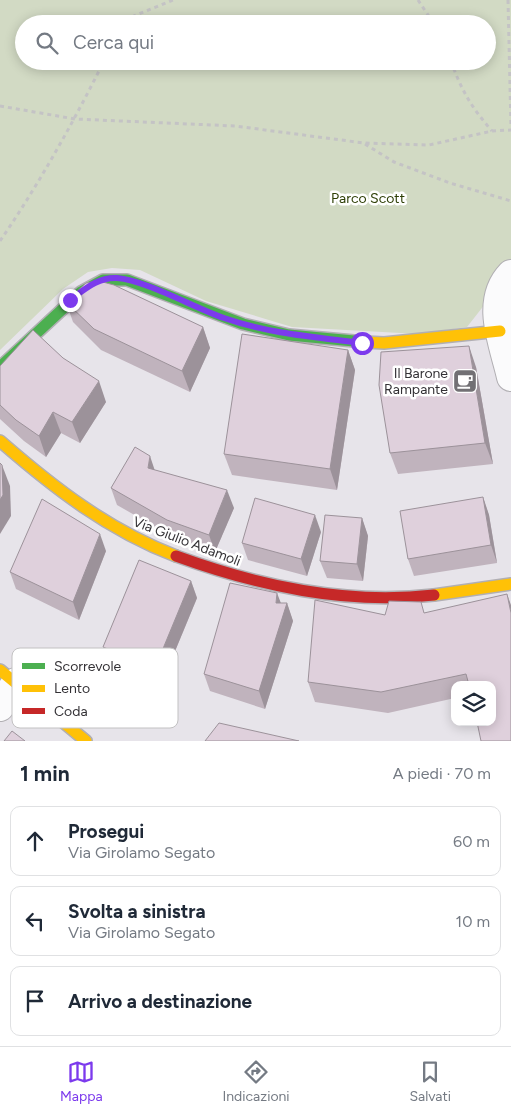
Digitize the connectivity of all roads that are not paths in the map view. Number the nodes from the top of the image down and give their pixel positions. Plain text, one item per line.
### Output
1 (511, 274) edge
2 (500, 331) junction
3 (0, 367) edge
4 (511, 378) edge
5 (0, 441) edge
6 (511, 584) edge
7 (8, 676) edge
8 (0, 707) edge
9 (70, 728) edge
10 (86, 741) edge

1 - 2 street
2 - 3 street
2 - 4 street
5 - 6 street, Via Giulio Adamoli
7 - 8 street
9 - 10 street

